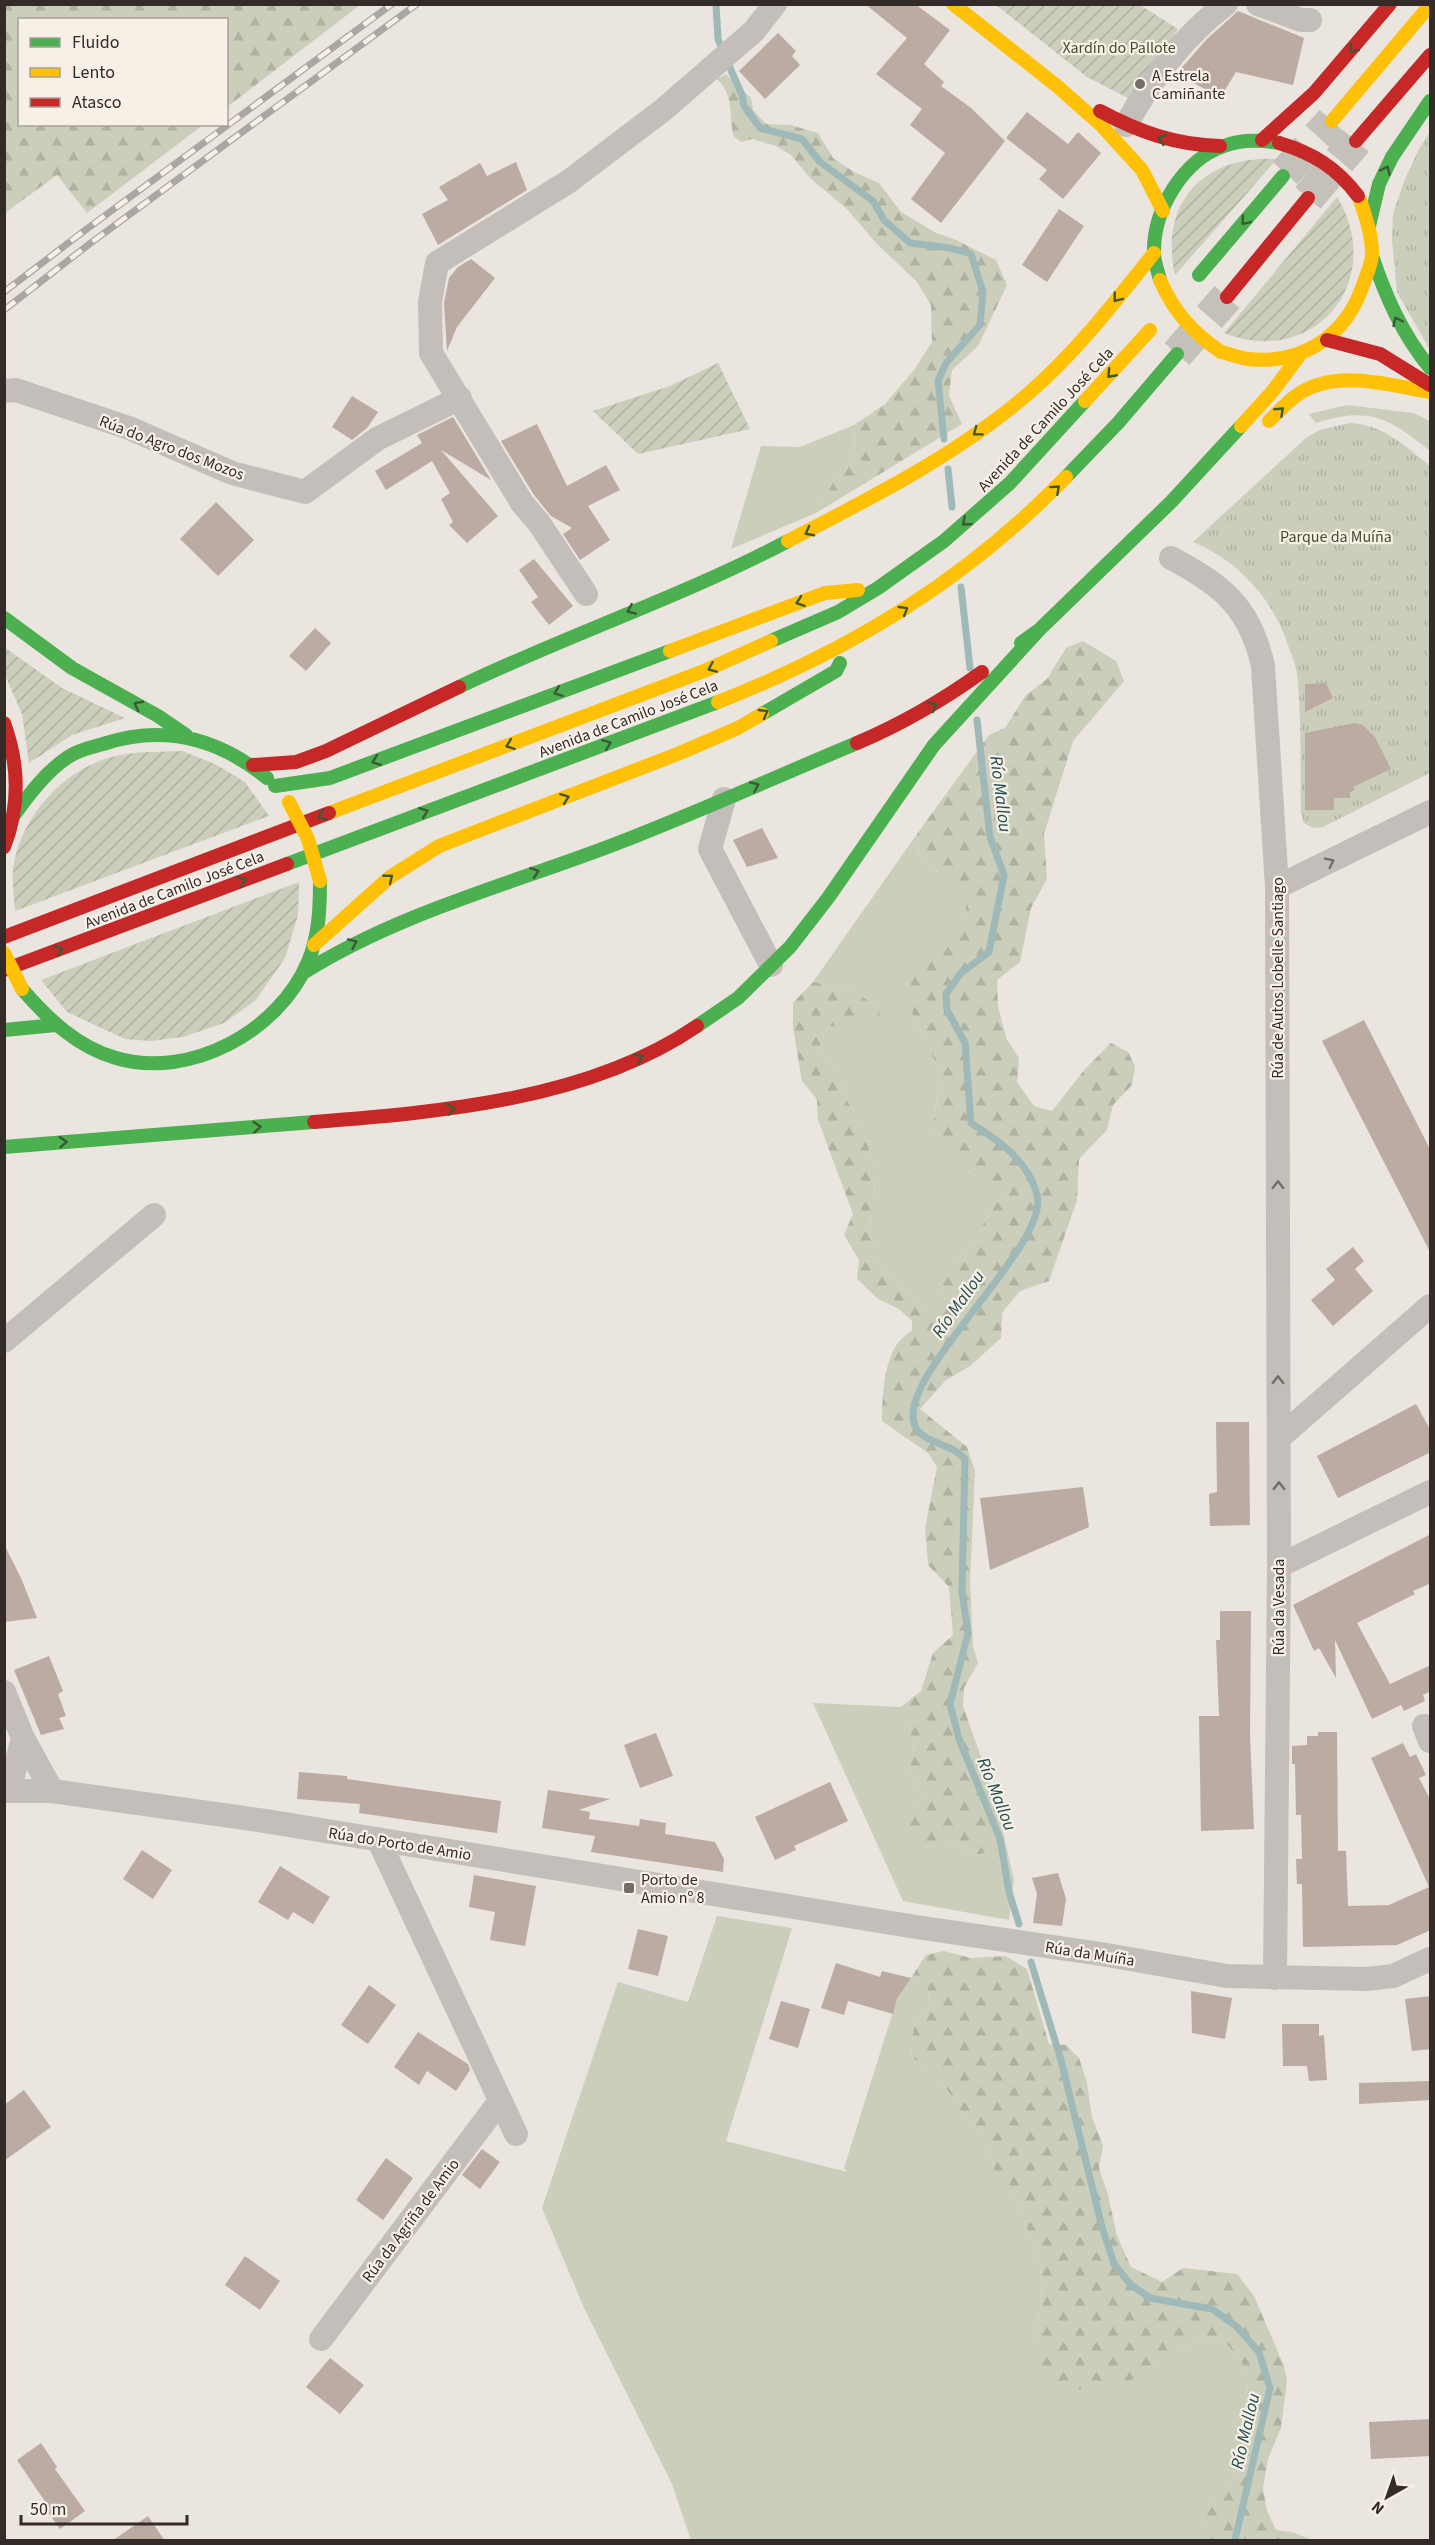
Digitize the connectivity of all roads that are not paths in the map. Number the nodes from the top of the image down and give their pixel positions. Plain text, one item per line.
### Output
1 (775, 4) edge
2 (953, 4) edge
3 (1226, 4) edge
4 (1258, 4) edge
5 (1390, 4) edge
6 (1431, 5) edge
7 (1310, 20) dead end
8 (1431, 55) edge
9 (1057, 86) junction
10 (1431, 101) edge
11 (1332, 121) tunnel mouth
12 (1126, 125) junction
13 (1262, 140) junction
14 (1356, 141) tunnel mouth
15 (1220, 146) junction
16 (1283, 176) tunnel mouth
17 (1308, 198) tunnel mouth
18 (1162, 211) junction
19 (1369, 226) junction
20 (1154, 253) junction
21 (1372, 256) junction
22 (1199, 274) dead end
23 (1227, 297) tunnel mouth
24 (1150, 330) dead end
25 (1327, 340) junction
26 (1302, 352) junction
27 (1177, 354) tunnel mouth
28 (1431, 368) edge
29 (1431, 385) edge
30 (4, 391) edge
31 (1431, 392) edge
32 (460, 398) junction
33 (1258, 432) dead end
34 (1235, 454) dead end
35 (1171, 502) junction
36 (1171, 558) dead end
37 (878, 588) junction
38 (586, 594) dead end
39 (4, 618) edge
40 (1039, 630) junction
41 (854, 640) junction
42 (4, 723) edge
43 (187, 735) junction
44 (252, 765) junction
45 (275, 786) junction
46 (724, 799) junction
47 (1431, 812) edge
48 (15, 814) junction
49 (4, 847) edge
50 (1277, 887) junction
51 (4, 937) edge
52 (314, 945) junction
53 (4, 953) edge
54 (771, 965) junction
55 (4, 970) edge
56 (303, 973) junction
57 (56, 1025) junction
58 (4, 1030) edge
59 (4, 1147) edge
60 (154, 1215) dead end
61 (1431, 1306) edge
62 (4, 1341) edge
63 (1278, 1438) junction
64 (1431, 1492) edge
65 (1279, 1520) junction
66 (1326, 1542) junction
67 (1279, 1566) junction
68 (4, 1692) edge
69 (22, 1738) junction
70 (7, 1791) edge
71 (52, 1791) junction
72 (378, 1839) junction
73 (748, 1899) joint
74 (1431, 1959) edge
75 (1275, 1978) junction
76 (500, 2101) junction
77 (516, 2134) dead end
78 (321, 2339) dead end

1 - 32 street
2 - 9 main road
3 - 12 street
4 - 7 street
5 -> 13 main road
6 - 11 main road
8 - 14 main road
9 - 12 main road
9 - 18 main road
19 -> 10 main road
15 -> 12 main road
13 - 15 main road
13 - 19 main road, bridge
15 - 18 main road
16 -> 22 main road
17 - 23 main road
18 - 20 main road
19 - 21 main road
20 - 26 main road, bridge
20 -> 44 main road
21 - 25 main road
28 -> 21 main road
24 -> 37 main road, Avenida de Camilo José Cela
25 - 26 main road
25 - 29 main road
26 - 35 main road
41 -> 27 main road, Avenida de Camilo José Cela
30 - 32 street, Rúa do Agro dos Mozos
33 -> 31 main road
32 - 38 street
34 - 35 main road
35 - 40 main road
36 - 50 street, Rúa de Autos Lobelle Santiago
37 -> 45 main road
37 -> 51 main road, Avenida de Camilo José Cela
43 -> 39 main road
46 -> 40 main road
40 - 54 main road
52 -> 41 main road
55 -> 41 main road, Avenida de Camilo José Cela
42 - 48 main road
43 - 44 main road
43 - 48 main road
44 - 45 main road
45 - 52 main road, bridge
46 - 54 street
56 -> 46 main road
50 -> 47 street
48 - 49 main road
63 -> 50 street, Rúa de Autos Lobelle Santiago
52 - 56 main road
53 - 57 main road, bridge
59 -> 54 main road
56 - 57 main road
57 - 58 main road
60 - 62 street
61 - 63 street
65 -> 63 street, Rúa da Vesada
64 - 66 street
65 - 66 street
65 - 67 street, Rúa da Vesada
66 - 67 street
67 - 75 street, Rúa da Vesada
68 - 69 street
69 - 70 street
69 - 71 street
70 - 71 street, Rúa do Porto de Amio
71 - 72 street, Rúa do Porto de Amio
72 - 73 street, Rúa do Porto de Amio
72 - 76 street
73 - 75 street, Rúa da Muíña
74 - 75 street, Rúa da Muíña
76 - 77 street
76 - 78 street, Rúa da Agriña de Amio

